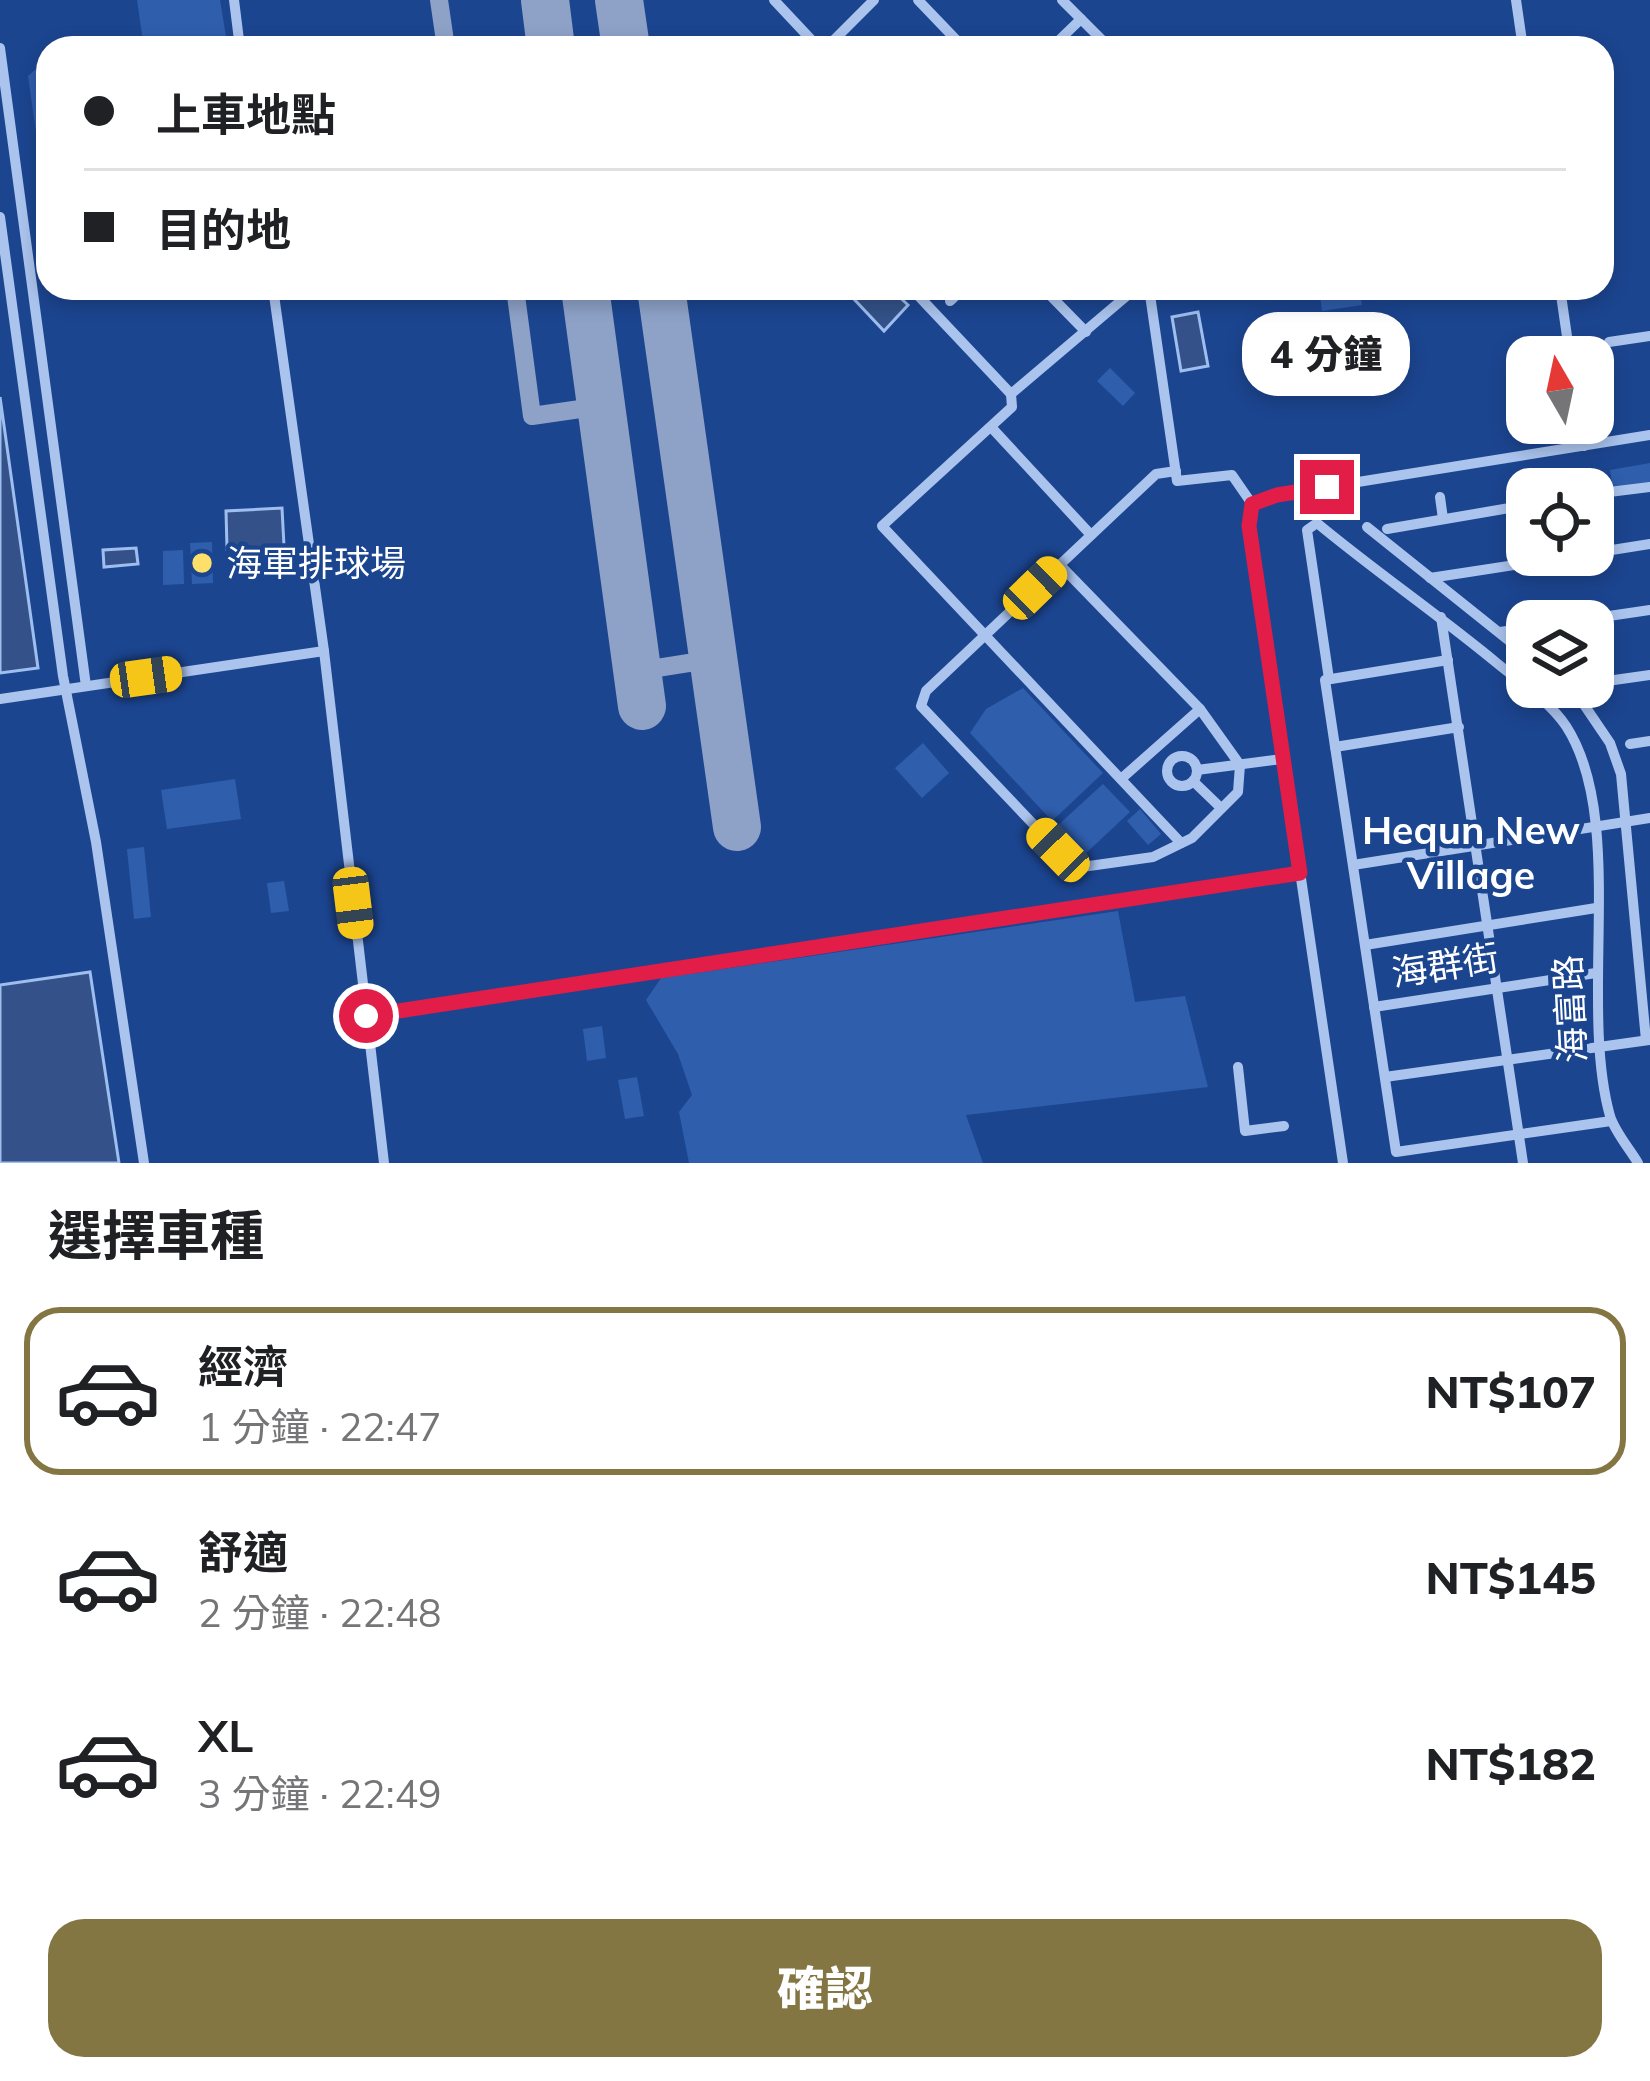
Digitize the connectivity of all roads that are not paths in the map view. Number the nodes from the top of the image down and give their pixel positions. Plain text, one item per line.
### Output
1 (234, 0) edge
2 (773, 0) edge
3 (874, 0) edge
4 (919, 0) edge
5 (1063, 0) edge
6 (1516, 0) edge
7 (1082, 19) junction
8 (238, 36) edge
9 (810, 36) edge
10 (835, 36) edge
11 (953, 36) edge
12 (1064, 36) edge
13 (1098, 36) edge
14 (1521, 36) edge
15 (0, 48) edge
16 (0, 218) edge
17 (275, 300) edge
18 (922, 300) edge
19 (1055, 300) edge
20 (1122, 300) edge
21 (1151, 300) edge
22 (1562, 300) edge
23 (1086, 332) junction
24 (1567, 336) edge
25 (1650, 336) edge
26 (1614, 341) edge
27 (1011, 394) junction
28 (991, 427) junction
29 (1650, 435) edge
30 (1584, 446) joint
31 (1176, 471) junction
32 (1650, 487) edge
33 (1614, 491) edge
34 (1440, 497) dead end
35 (1252, 504) junction
36 (1506, 509) edge
37 (1444, 519) junction
38 (1367, 527) dead end
39 (1387, 529) dead end
40 (1091, 535) junction
41 (1650, 544) edge
42 (1614, 550) edge
43 (1059, 564) junction
44 (1506, 566) edge
45 (1430, 578) junction
46 (1650, 610) edge
47 (1614, 615) edge
48 (1441, 617) junction
49 (1506, 631) edge
50 (1500, 632) junction
51 (986, 636) junction
52 (1506, 637) edge
53 (324, 651) junction
54 (1448, 660) junction
55 (1650, 675) edge
56 (1327, 680) junction
57 (1614, 680) edge
58 (86, 686) junction
59 (66, 689) junction
60 (0, 699) edge
61 (1586, 708) edge
62 (1200, 709) junction
63 (1459, 727) junction
64 (1650, 741) edge
65 (1630, 744) dead end
66 (1156, 747) junction
67 (1335, 747) junction
68 (1282, 759) junction
69 (1170, 761) junction
70 (1240, 765) junction
71 (1195, 776) junction
72 (1120, 779) junction
73 (1220, 807) junction
74 (1650, 818) edge
75 (1626, 822) junction
76 (1595, 828) junction
77 (1181, 843) junction
78 (1476, 848) junction
79 (1352, 865) junction
80 (1300, 873) junction
81 (1596, 908) junction
82 (1488, 924) junction
83 (1364, 945) junction
84 (1596, 973) junction
85 (1498, 987) junction
86 (1374, 1007) junction
87 (366, 1016) junction
88 (1648, 1040) edge
89 (1597, 1047) junction
90 (1509, 1060) junction
91 (1238, 1067) dead end
92 (1384, 1077) junction
93 (1611, 1120) junction
94 (1284, 1126) dead end
95 (1519, 1135) junction
96 (144, 1163) edge
97 (385, 1163) edge
98 (1343, 1163) edge
99 (1523, 1163) edge
100 (1638, 1163) edge

1 - 8 street
2 - 9 street
3 - 10 street
4 - 11 street
5 - 7 street
6 - 14 street
7 - 12 street
7 - 13 street
15 - 58 street
16 - 59 street
17 - 53 street
18 - 27 street
19 - 23 street
20 - 23 street
21 - 31 street
22 - 24 street
23 - 27 street
25 - 26 street
27 - 28 street
28 - 40 street
28 - 51 street
29 - 30 street
30 - 35 street
31 - 35 street
31 - 40 street
32 - 33 street
34 - 37 street
35 - 68 street
36 - 37 street
37 - 39 street
38 - 45 street
40 - 43 street
41 - 42 street
43 - 51 street
43 - 62 street
44 - 45 street
45 - 50 street
46 - 47 street
48 - 54 street
48 - 56 street, 海富路
48 - 76 street, 海富路
49 - 50 street
50 - 52 street
51 - 72 street
51 - 77 street
53 - 58 street
53 - 87 street
54 - 56 street
54 - 63 street
55 - 57 street
56 - 67 street
58 - 59 street
59 - 60 street
59 - 96 street
61 - 75 street
62 - 66 street
62 - 70 street
63 - 67 street
63 - 78 street
64 - 65 street
66 - 69 street
66 - 72 street
67 - 79 street
68 - 70 street
68 - 80 street
69 - 71 street
69 - 71 street
70 - 71 street
70 - 73 street
71 - 73 street
72 - 77 street
73 - 77 street
74 - 75 street
75 - 76 street
75 - 88 street
76 - 78 street
76 - 81 street, 海富路
78 - 79 street
78 - 82 street
79 - 83 street
80 - 87 street
80 - 98 street
81 - 82 street
81 - 84 street, 海富路
82 - 83 street
82 - 85 street
83 - 86 street
84 - 85 street, 海群街
84 - 89 street, 海富路
85 - 86 street, 海群街
85 - 90 street
86 - 92 street
87 - 97 street
88 - 89 street
89 - 90 street
89 - 93 street, 海富路
90 - 92 street
90 - 95 street
91 - 94 street
92 - 95 street
93 - 95 street
93 - 100 street, 海富路
95 - 99 street

